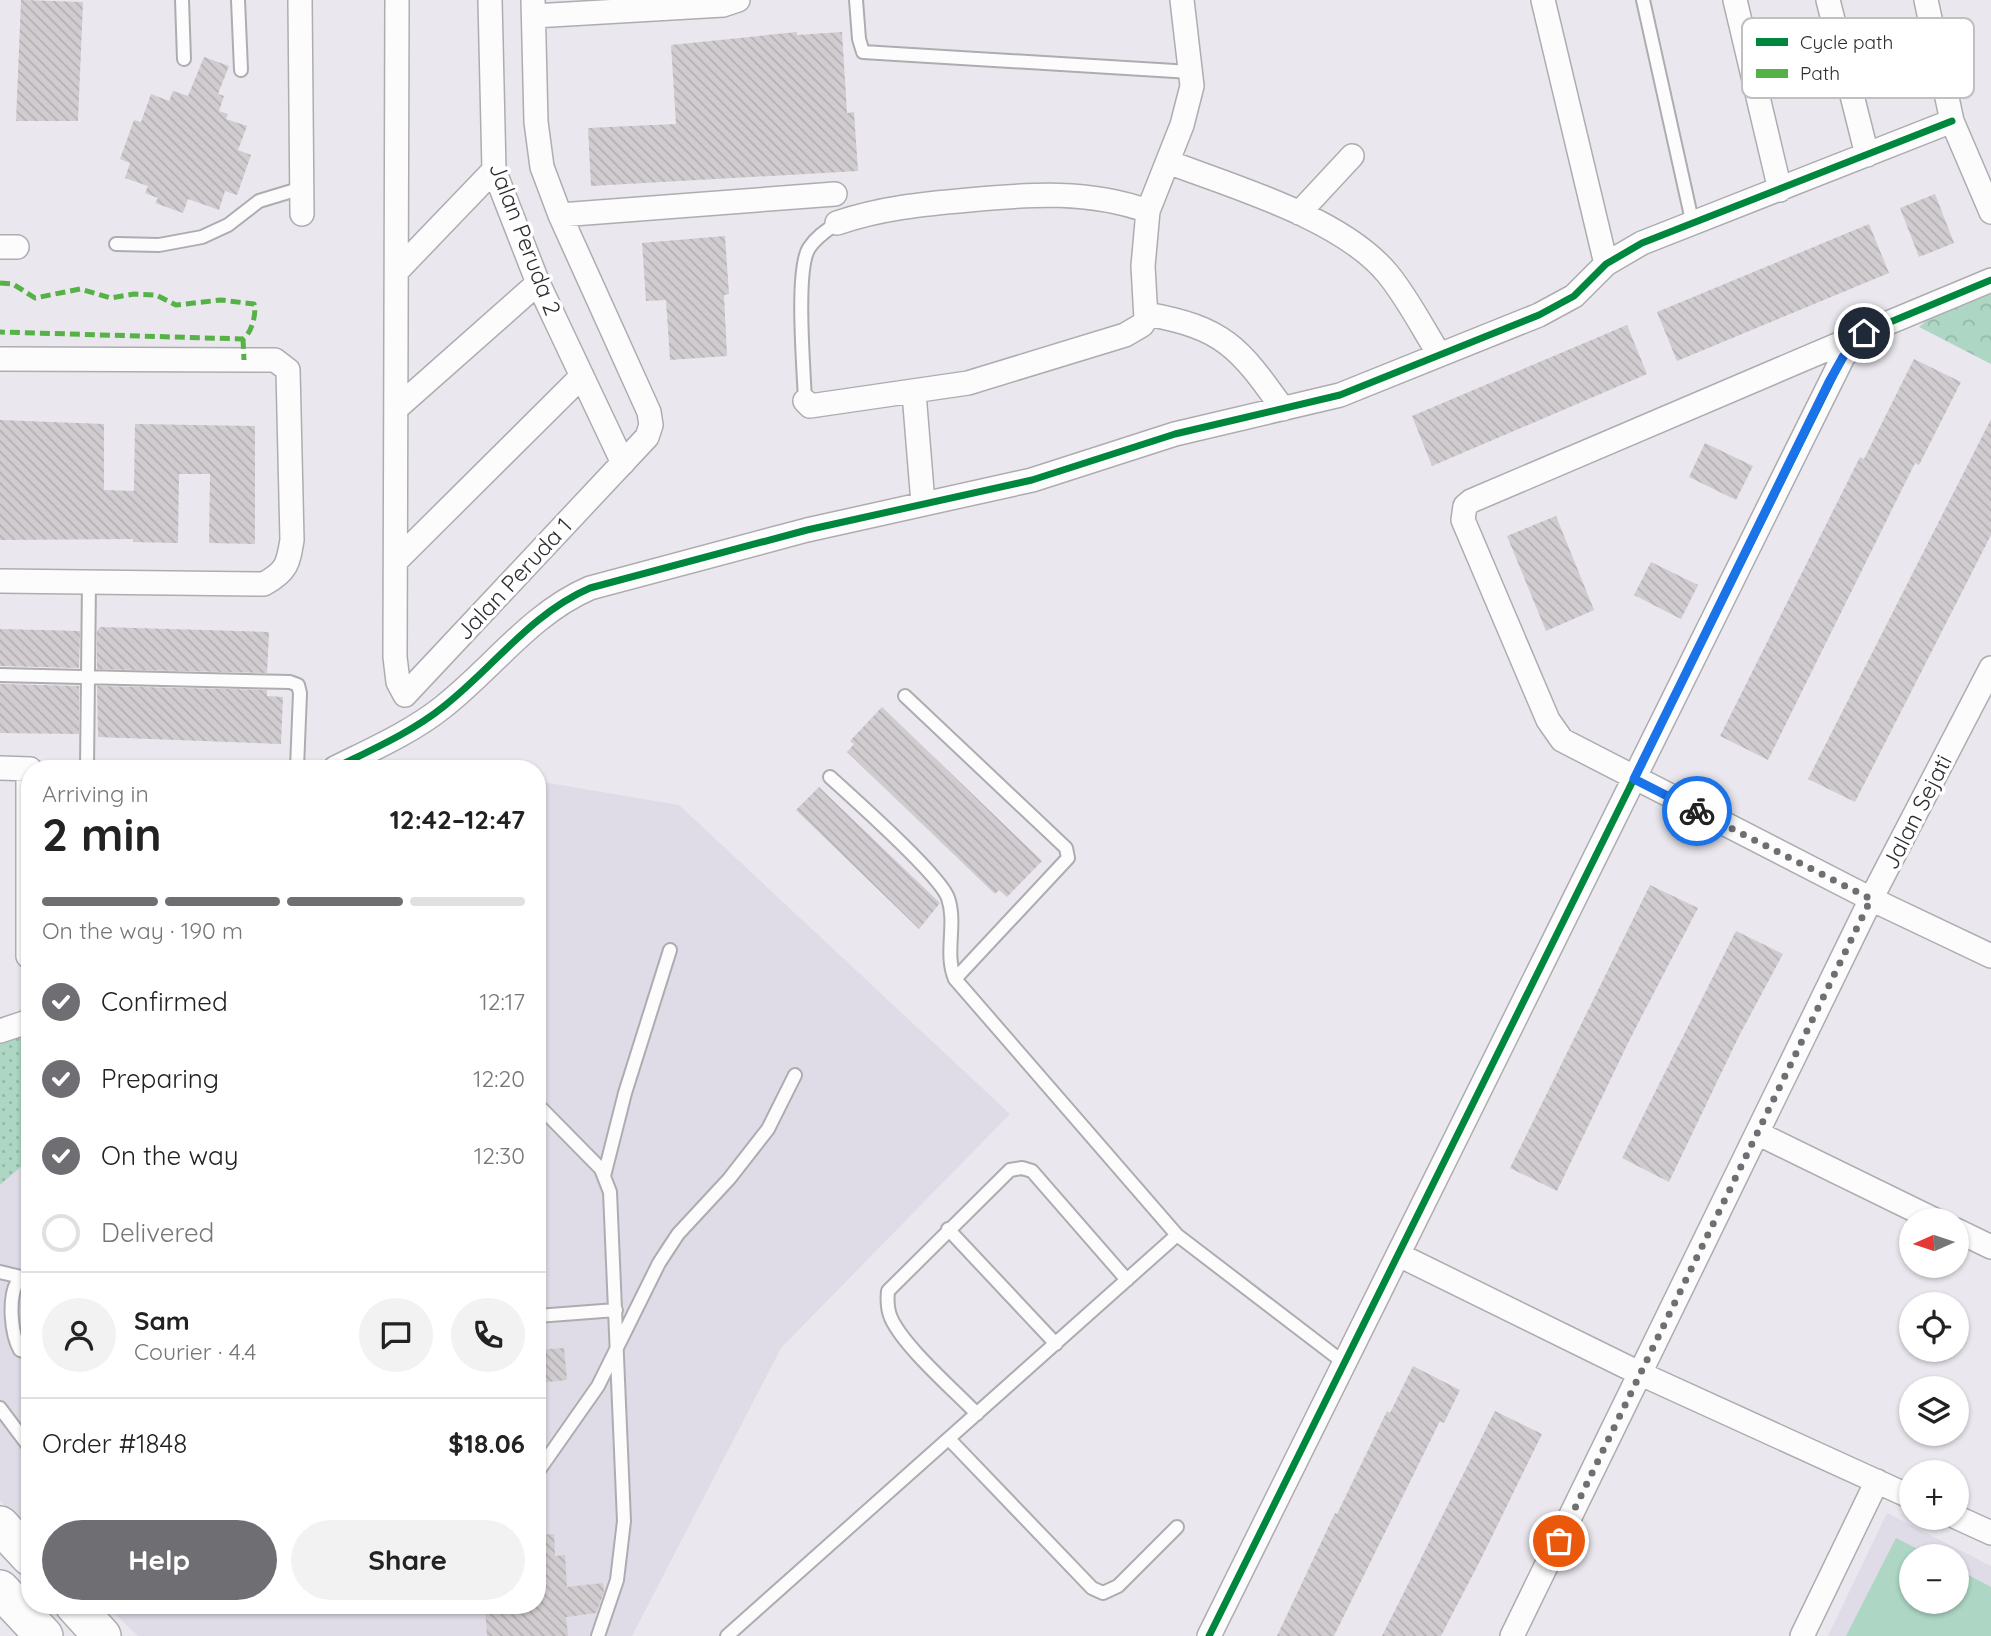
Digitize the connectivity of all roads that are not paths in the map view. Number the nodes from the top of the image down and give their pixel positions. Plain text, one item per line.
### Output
1 (182, 0) edge
2 (238, 0) edge
3 (300, 0) edge
4 (397, 0) edge
5 (490, 0) edge
6 (738, 0) edge
7 (856, 0) edge
8 (1182, 0) edge
9 (1543, 0) edge
10 (1643, 0) edge
11 (1735, 0) edge
12 (1828, 0) edge
13 (534, 8) edge
14 (1833, 18) edge
15 (1742, 30) edge
16 (184, 59) dead end
17 (241, 70) dead end
18 (1191, 72) junction
19 (1758, 98) edge
20 (1853, 98) edge
21 (1948, 98) edge
22 (1952, 121) junction
23 (1867, 155) junction
24 (1352, 156) dead end
25 (1168, 162) junction
26 (494, 170) junction
27 (302, 188) junction
28 (1780, 190) junction
29 (835, 194) dead end
30 (1148, 211) junction
31 (1991, 212) edge
32 (1299, 213) junction
33 (302, 214) dead end
34 (560, 215) junction
35 (838, 223) joint
36 (1693, 225) junction
37 (116, 244) dead end
38 (1606, 264) junction
39 (399, 269) junction
40 (1991, 280) edge
41 (538, 283) junction
42 (1147, 314) junction
43 (1864, 333) junction
44 (1439, 354) junction
45 (0, 359) edge
46 (582, 376) junction
47 (914, 393) junction
48 (805, 401) joint
49 (398, 407) junction
50 (1283, 409) junction
51 (622, 463) junction
52 (923, 503) junction
53 (396, 561) junction
54 (0, 581) edge
55 (89, 582) junction
56 (1991, 668) edge
57 (0, 675) edge
58 (88, 675) junction
59 (905, 695) dead end
60 (87, 760) edge
61 (297, 760) edge
62 (350, 760) edge
63 (0, 768) edge
64 (21, 769) edge
65 (830, 776) dead end
66 (1634, 779) junction
67 (1871, 899) junction
68 (670, 950) dead end
69 (1991, 956) edge
70 (955, 979) junction
71 (21, 1024) edge
72 (0, 1031) edge
73 (795, 1075) dead end
74 (546, 1114) edge
75 (1759, 1134) junction
76 (604, 1176) junction
77 (1910, 1208) edge
78 (948, 1229) junction
79 (1177, 1235) junction
80 (1969, 1236) edge
81 (1991, 1247) edge
82 (1399, 1255) junction
83 (0, 1272) edge
84 (21, 1275) edge
85 (21, 1280) edge
86 (1127, 1280) junction
87 (616, 1310) junction
88 (546, 1315) edge
89 (1055, 1344) junction
90 (21, 1350) edge
91 (618, 1352) junction
92 (1343, 1362) junction
93 (1641, 1374) junction
94 (0, 1408) edge
95 (977, 1414) junction
96 (21, 1436) edge
97 (949, 1439) junction
98 (546, 1460) edge
99 (1877, 1481) junction
100 (1899, 1491) edge
101 (1969, 1523) edge
102 (0, 1525) edge
103 (1177, 1527) dead end
104 (1991, 1533) edge
105 (21, 1547) edge
106 (0, 1588) edge
107 (21, 1611) edge
108 (24, 1614) edge
109 (82, 1614) edge
110 (44, 1636) edge
111 (102, 1636) edge
112 (598, 1636) edge
113 (727, 1636) edge
114 (1209, 1636) edge
115 (1512, 1636) edge
116 (1802, 1636) edge

1 - 16 lane
2 - 17 lane
3 - 27 street
4 - 39 street
5 - 26 street, Jalan Peruda 2
6 - 13 street
7 - 18 lane
8 - 18 street
9 - 38 street
10 - 36 lane
11 - 15 street
12 - 14 street
13 - 34 street, Jalan Peruda 1
18 - 25 street
19 - 28 street
20 - 23 street
21 - 22 street
22 - 23 street
22 - 31 street
23 - 28 street
24 - 32 street
25 - 30 street
25 - 32 street
26 - 39 street
26 - 41 street, Jalan Peruda 2
27 - 33 street
27 - 37 lane
28 - 36 street
29 - 34 street
30 - 35 street
30 - 42 street
32 - 44 street
34 - 51 street, Jalan Peruda 1
35 - 48 lane
36 - 38 street
38 - 44 street
39 - 49 street
40 - 43 street
41 - 46 street, Jalan Peruda 2
41 - 49 street
42 - 47 street
42 - 50 street
43 - 66 street
43 - 66 street
44 - 50 street
45 - 55 street
46 - 51 street, Jalan Peruda 2
46 - 53 street
47 - 48 street
47 - 52 street
49 - 53 street
50 - 52 street
51 - 53 street, Jalan Peruda 1
52 - 62 street
54 - 55 street
55 - 58 lane
56 - 67 street, Jalan Sejati
57 - 58 lane
58 - 60 lane
58 - 61 lane
59 - 70 lane
63 - 64 street
65 - 70 lane
66 - 67 street
66 - 82 street
67 - 69 street
67 - 75 street, Jalan Sejati
68 - 76 lane
70 - 79 lane
71 - 72 street
73 - 91 lane
74 - 76 lane
75 - 77 street
75 - 93 street, Jalan Sejati
76 - 87 lane
78 - 86 lane
78 - 89 lane
78 - 95 lane
79 - 86 lane
79 - 92 lane
80 - 81 street
82 - 92 street
82 - 93 street
83 - 84 lane
85 - 90 lane
86 - 89 lane
87 - 88 lane
87 - 91 lane
89 - 95 lane
91 - 98 lane
91 - 112 lane
92 - 114 street
93 - 99 street
93 - 115 street, Jalan Sejati
94 - 96 lane
95 - 97 lane
97 - 103 lane
97 - 113 lane
99 - 100 street
99 - 116 street
101 - 104 street
102 - 105 main road
106 - 107 main road
108 - 110 main road
109 - 111 main road

